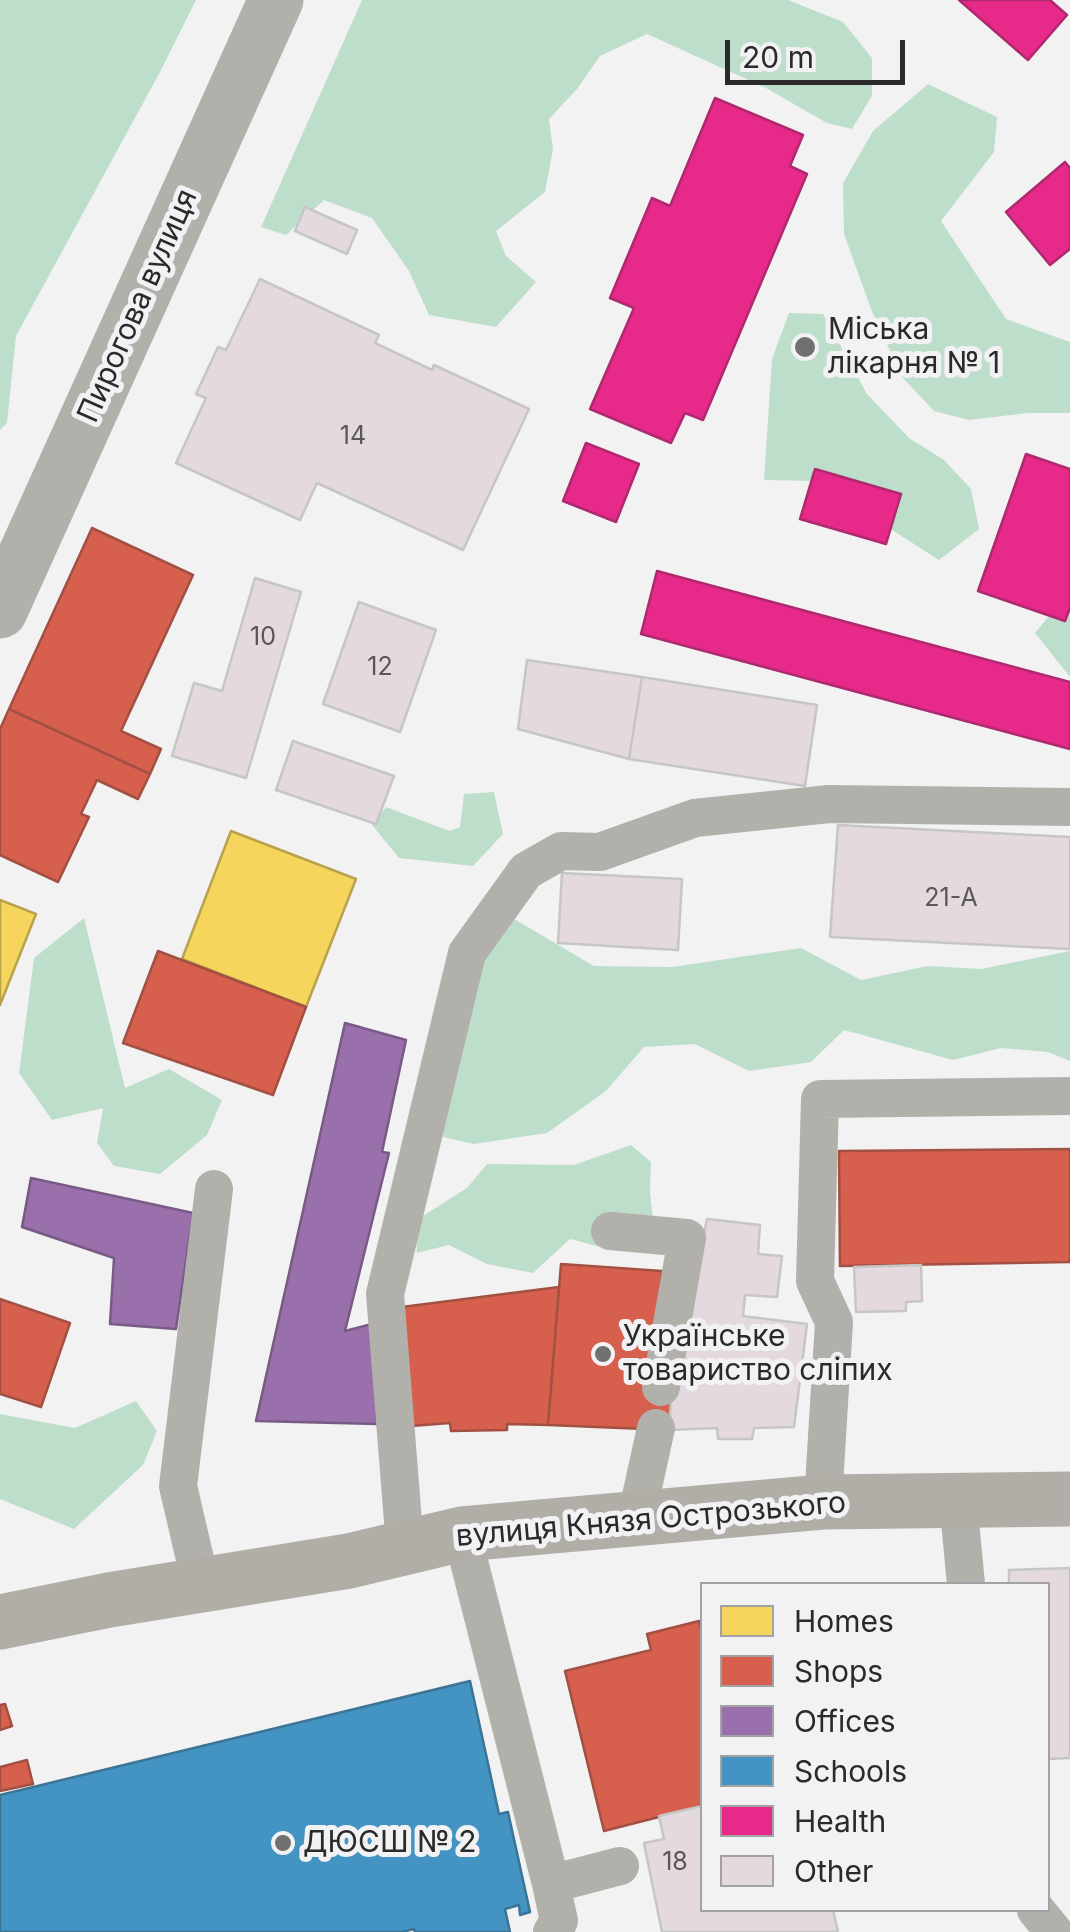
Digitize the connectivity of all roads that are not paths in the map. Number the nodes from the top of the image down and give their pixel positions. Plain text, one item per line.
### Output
1 (276, 0) edge
2 (0, 611) edge
3 (1070, 807) edge
4 (1070, 1096) edge
5 (214, 1189) dead end
6 (610, 1231) dead end
7 (661, 1387) dead end
8 (656, 1428) dead end
9 (958, 1500) junction
10 (1070, 1500) edge
11 (823, 1502) junction
12 (636, 1519) junction
13 (462, 1534) junction
14 (405, 1548) junction
15 (966, 1582) edge
16 (201, 1585) junction
17 (0, 1622) edge
18 (620, 1866) dead end
19 (551, 1884) junction
20 (1038, 1912) edge
21 (552, 1932) edge
22 (1054, 1932) edge

1 - 2 street, Пирогова вулиця
3 - 14 lane
4 - 11 lane
5 - 16 lane
6 - 7 lane
8 - 12 lane
9 - 10 main road, вулиця Князя Острозького
9 - 11 main road, вулиця Князя Острозького
9 - 15 lane
11 - 12 main road, вулиця Князя Острозького
12 - 13 main road, вулиця Князя Острозького
13 - 14 main road, вулиця Князя Острозького
13 - 19 lane
14 - 16 main road, вулиця Князя Острозького
16 - 17 main road, вулиця Князя Острозького
18 - 19 lane
19 - 21 lane
20 - 22 lane

